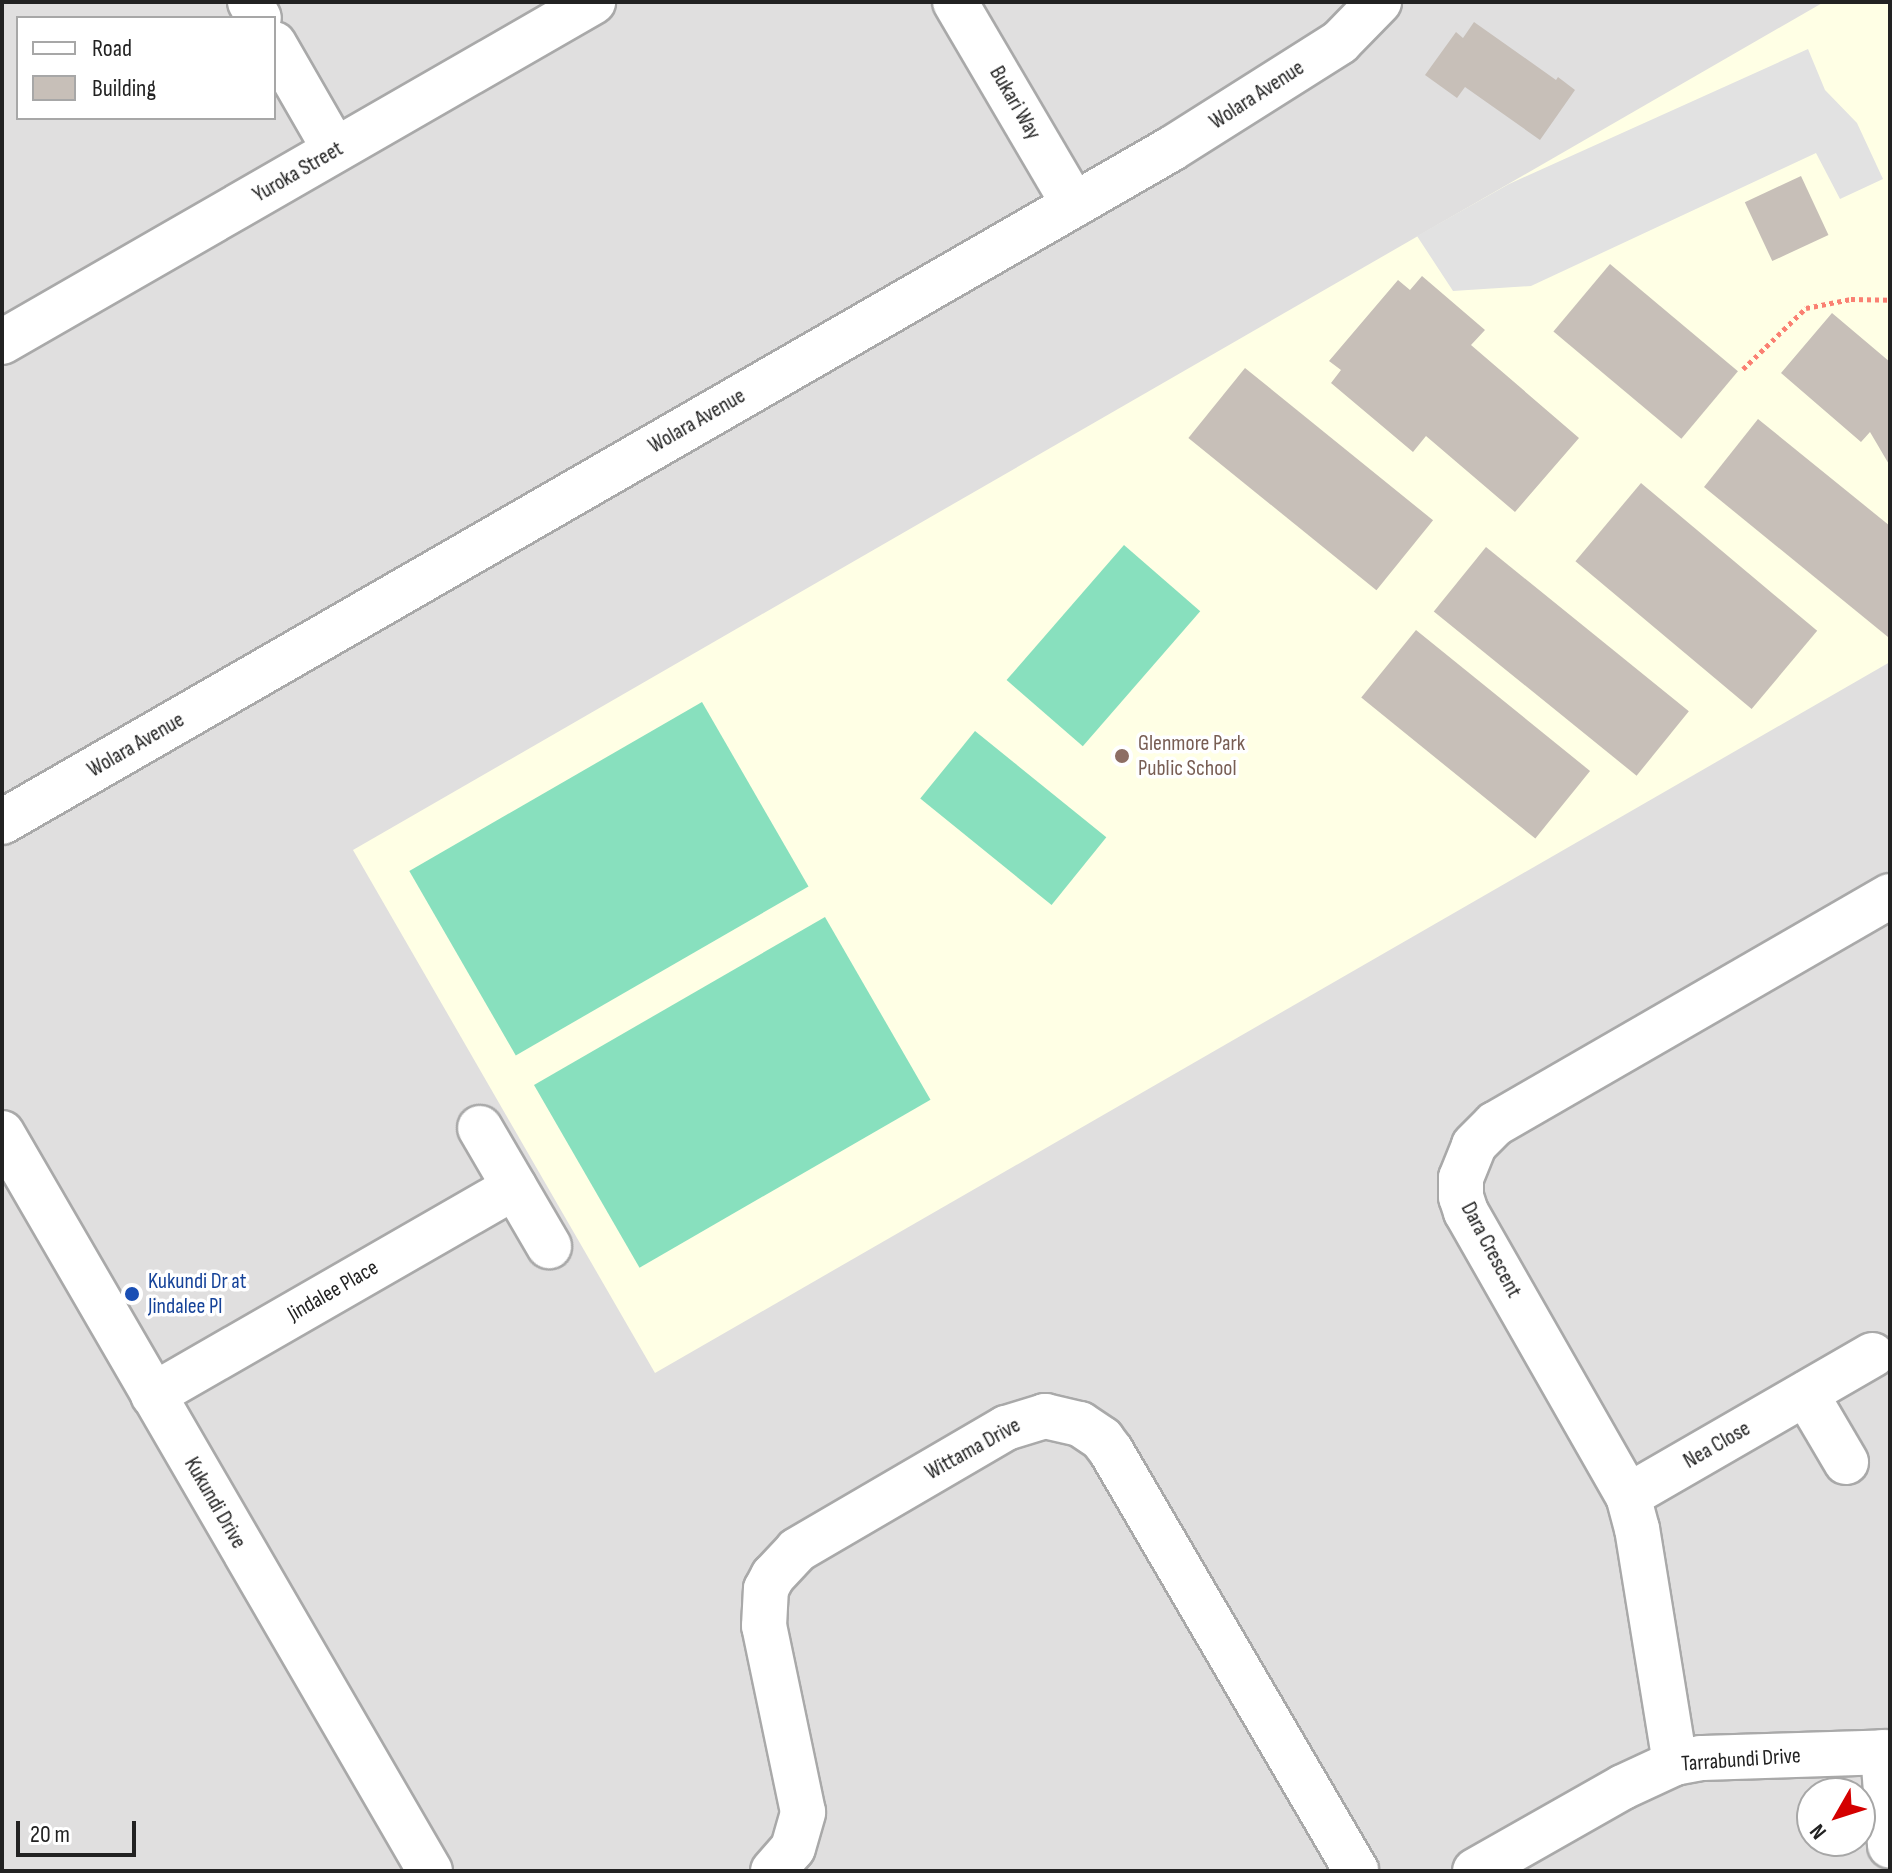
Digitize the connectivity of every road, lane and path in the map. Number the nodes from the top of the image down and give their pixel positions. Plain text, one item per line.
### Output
1 (593, 2) edge
2 (955, 2) edge
3 (1379, 2) edge
4 (276, 47) edge
5 (335, 150) junction
6 (1074, 205) junction
7 (1890, 300) edge
8 (2, 342) edge
9 (1743, 369) dead end
10 (2, 822) edge
11 (1890, 896) edge
12 (480, 1128) dead end
13 (2, 1133) edge
14 (514, 1187) junction
15 (549, 1246) dead end
16 (1872, 1355) dead end
17 (1806, 1394) junction
18 (153, 1395) junction
19 (1846, 1462) dead end
20 (1628, 1496) junction
21 (1886, 1752) edge
22 (1675, 1763) junction
23 (1890, 1846) edge
24 (430, 1871) edge
25 (773, 1871) edge
26 (1356, 1871) edge
27 (1475, 1871) edge

1 - 5 street, Yuroka Street
2 - 6 street, Bukari Way
3 - 6 street, Wolara Avenue
4 - 5 street
5 - 8 street, Yuroka Street
6 - 10 street, Wolara Avenue
7 - 9 path
11 - 20 street, Dara Crescent
12 - 14 street
13 - 18 street, Kukundi Drive
14 - 15 street
14 - 18 street, Jindalee Place
16 - 17 street, Nea Close
17 - 19 street
17 - 20 street, Nea Close
18 - 24 street, Kukundi Drive
20 - 22 street, Dara Crescent
21 - 22 street, Tarrabundi Drive
21 - 23 street
22 - 27 street, Tarrabundi Drive
25 - 26 street, Wittama Drive

